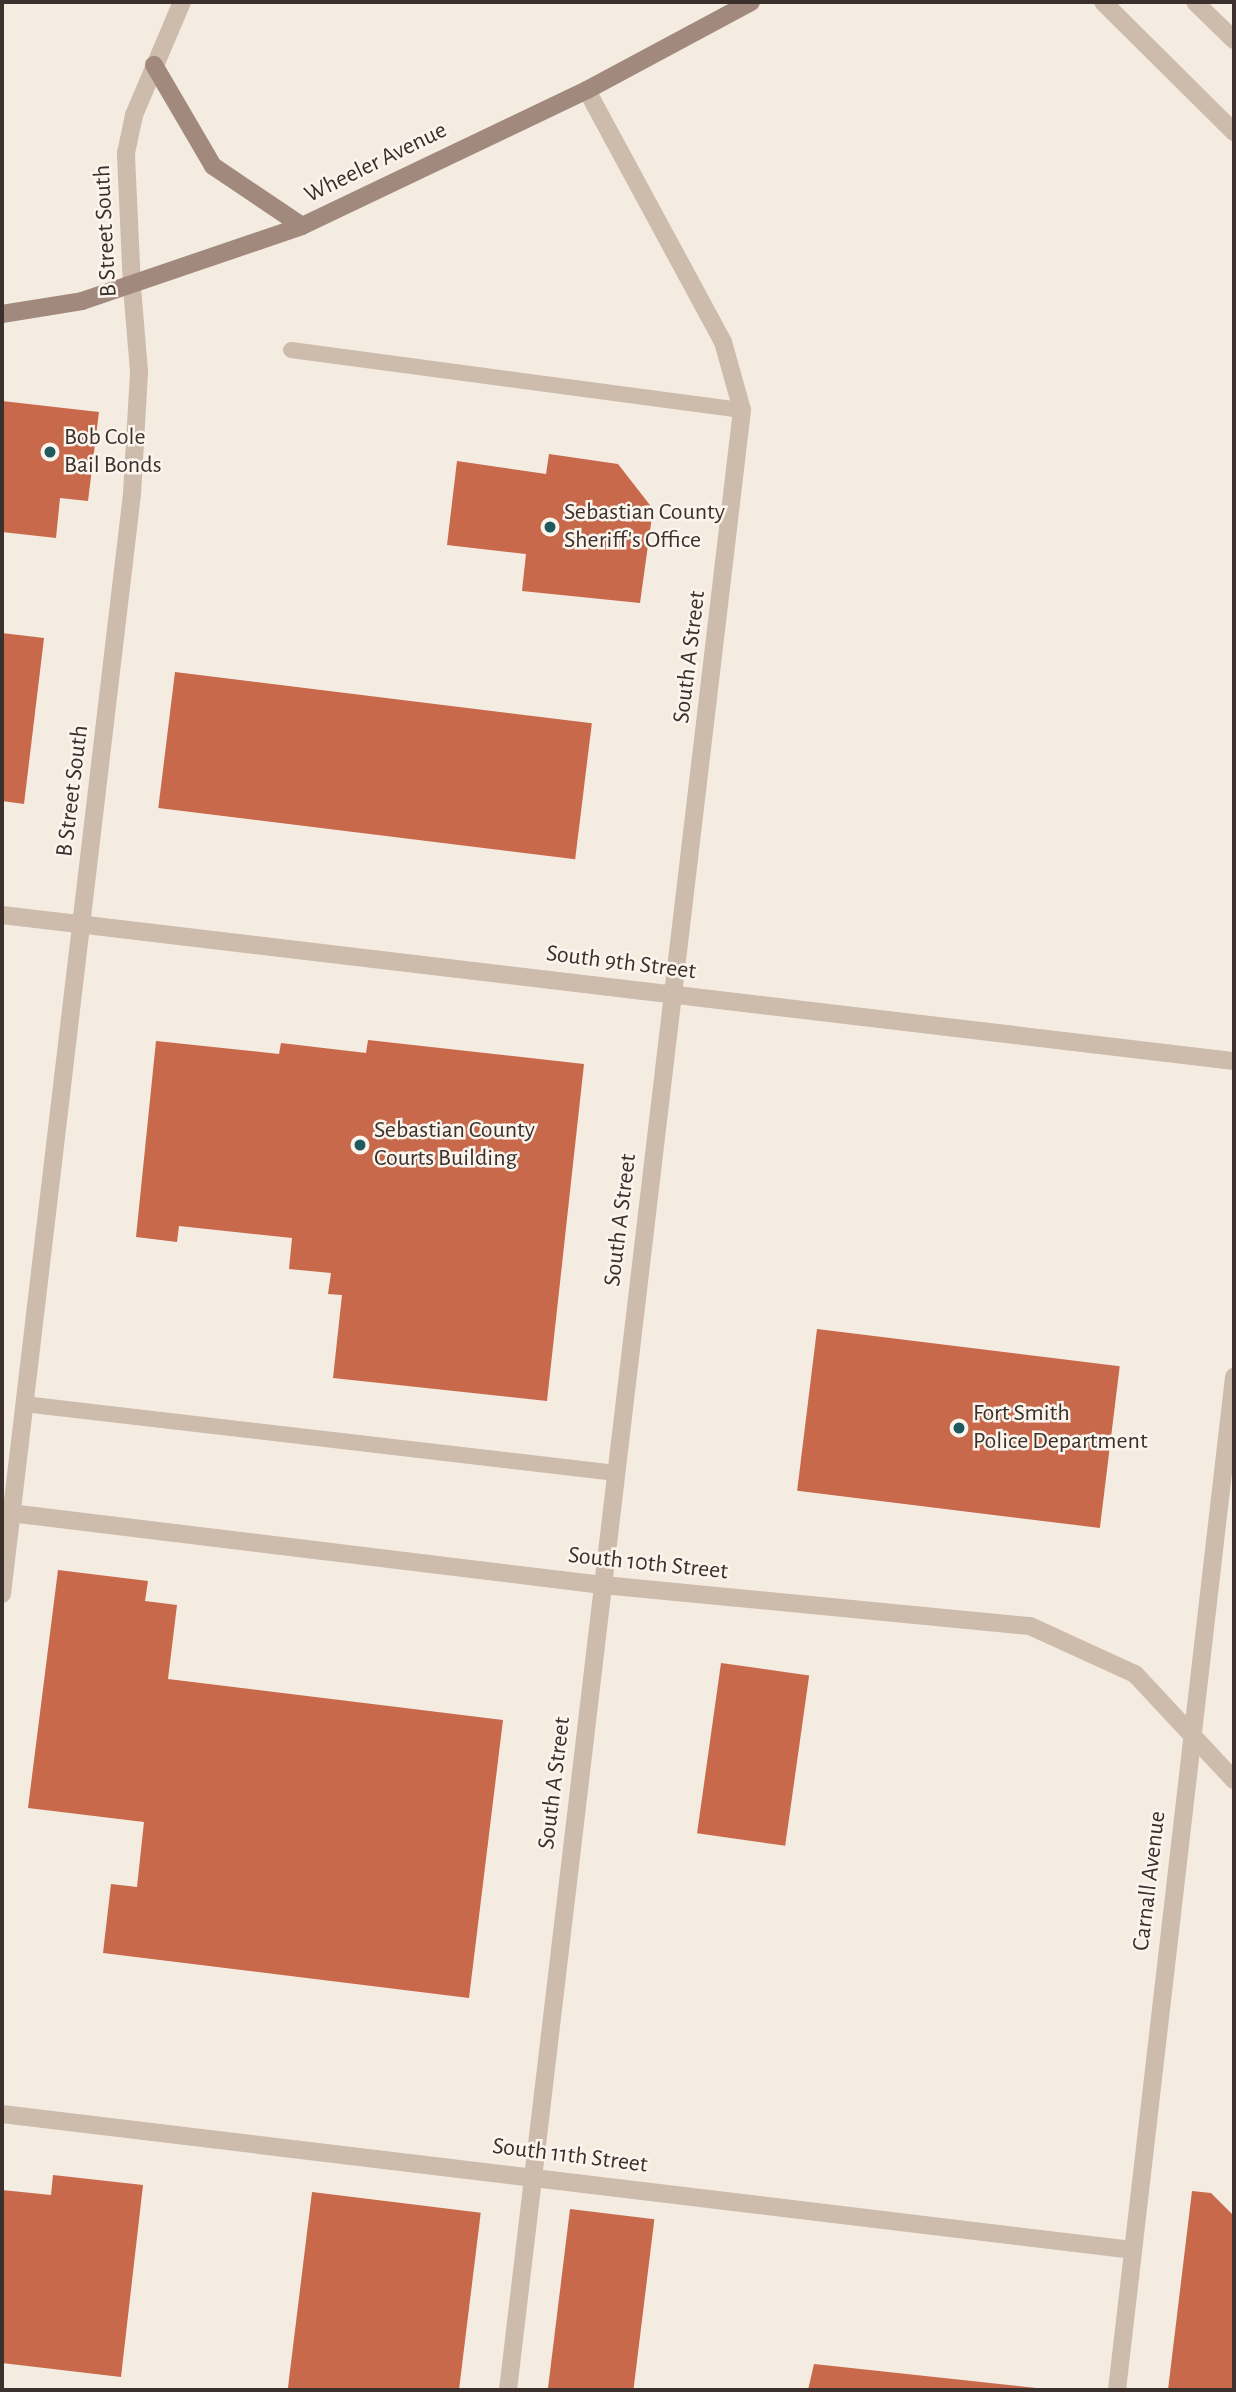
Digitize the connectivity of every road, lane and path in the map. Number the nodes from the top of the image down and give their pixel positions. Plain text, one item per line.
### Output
1 (182, 2) edge
2 (751, 2) edge
3 (1103, 2) edge
4 (1195, 2) edge
5 (1234, 40) edge
6 (154, 65) junction
7 (587, 90) junction
8 (1234, 132) edge
9 (302, 226) junction
10 (132, 286) junction
11 (2, 314) edge
12 (291, 350) dead end
13 (742, 410) junction
14 (2, 915) edge
15 (80, 924) junction
16 (672, 993) junction
17 (1234, 1061) edge
18 (1234, 1377) edge
19 (24, 1404) junction
20 (615, 1473) junction
21 (7, 1513) edge
22 (603, 1585) junction
23 (2, 1594) edge
24 (1191, 1741) junction
25 (1234, 1780) edge
26 (2, 2114) edge
27 (533, 2176) junction
28 (1132, 2250) junction
29 (508, 2390) edge
30 (1117, 2390) edge

1 - 6 street, B Street South
2 - 7 main road, Wheeler Avenue
3 - 8 street
4 - 5 street
6 - 9 main road
6 - 10 street, B Street South
7 - 9 main road, Wheeler Avenue
7 - 13 street, South A Street
9 - 10 main road, Wheeler Avenue
10 - 11 main road, Wheeler Avenue
10 - 15 street, B Street South
12 - 13 lane
13 - 16 street, South A Street
14 - 15 street, South 9th Street
15 - 16 street, South 9th Street
15 - 19 street, B Street South
16 - 17 street, South 9th Street
16 - 20 street, South A Street
18 - 24 street, Carnall Avenue
19 - 20 lane
19 - 21 street, B Street South
20 - 22 street, South A Street
21 - 22 street, South 10th Street
21 - 23 street, B Street South
22 - 24 street, South 10th Street
22 - 27 street, South A Street
24 - 25 street, South 10th Street
24 - 28 street, Carnall Avenue
26 - 27 street, South 11th Street
27 - 28 street, South 11th Street
27 - 29 street, South A Street
28 - 30 street, Carnall Avenue

